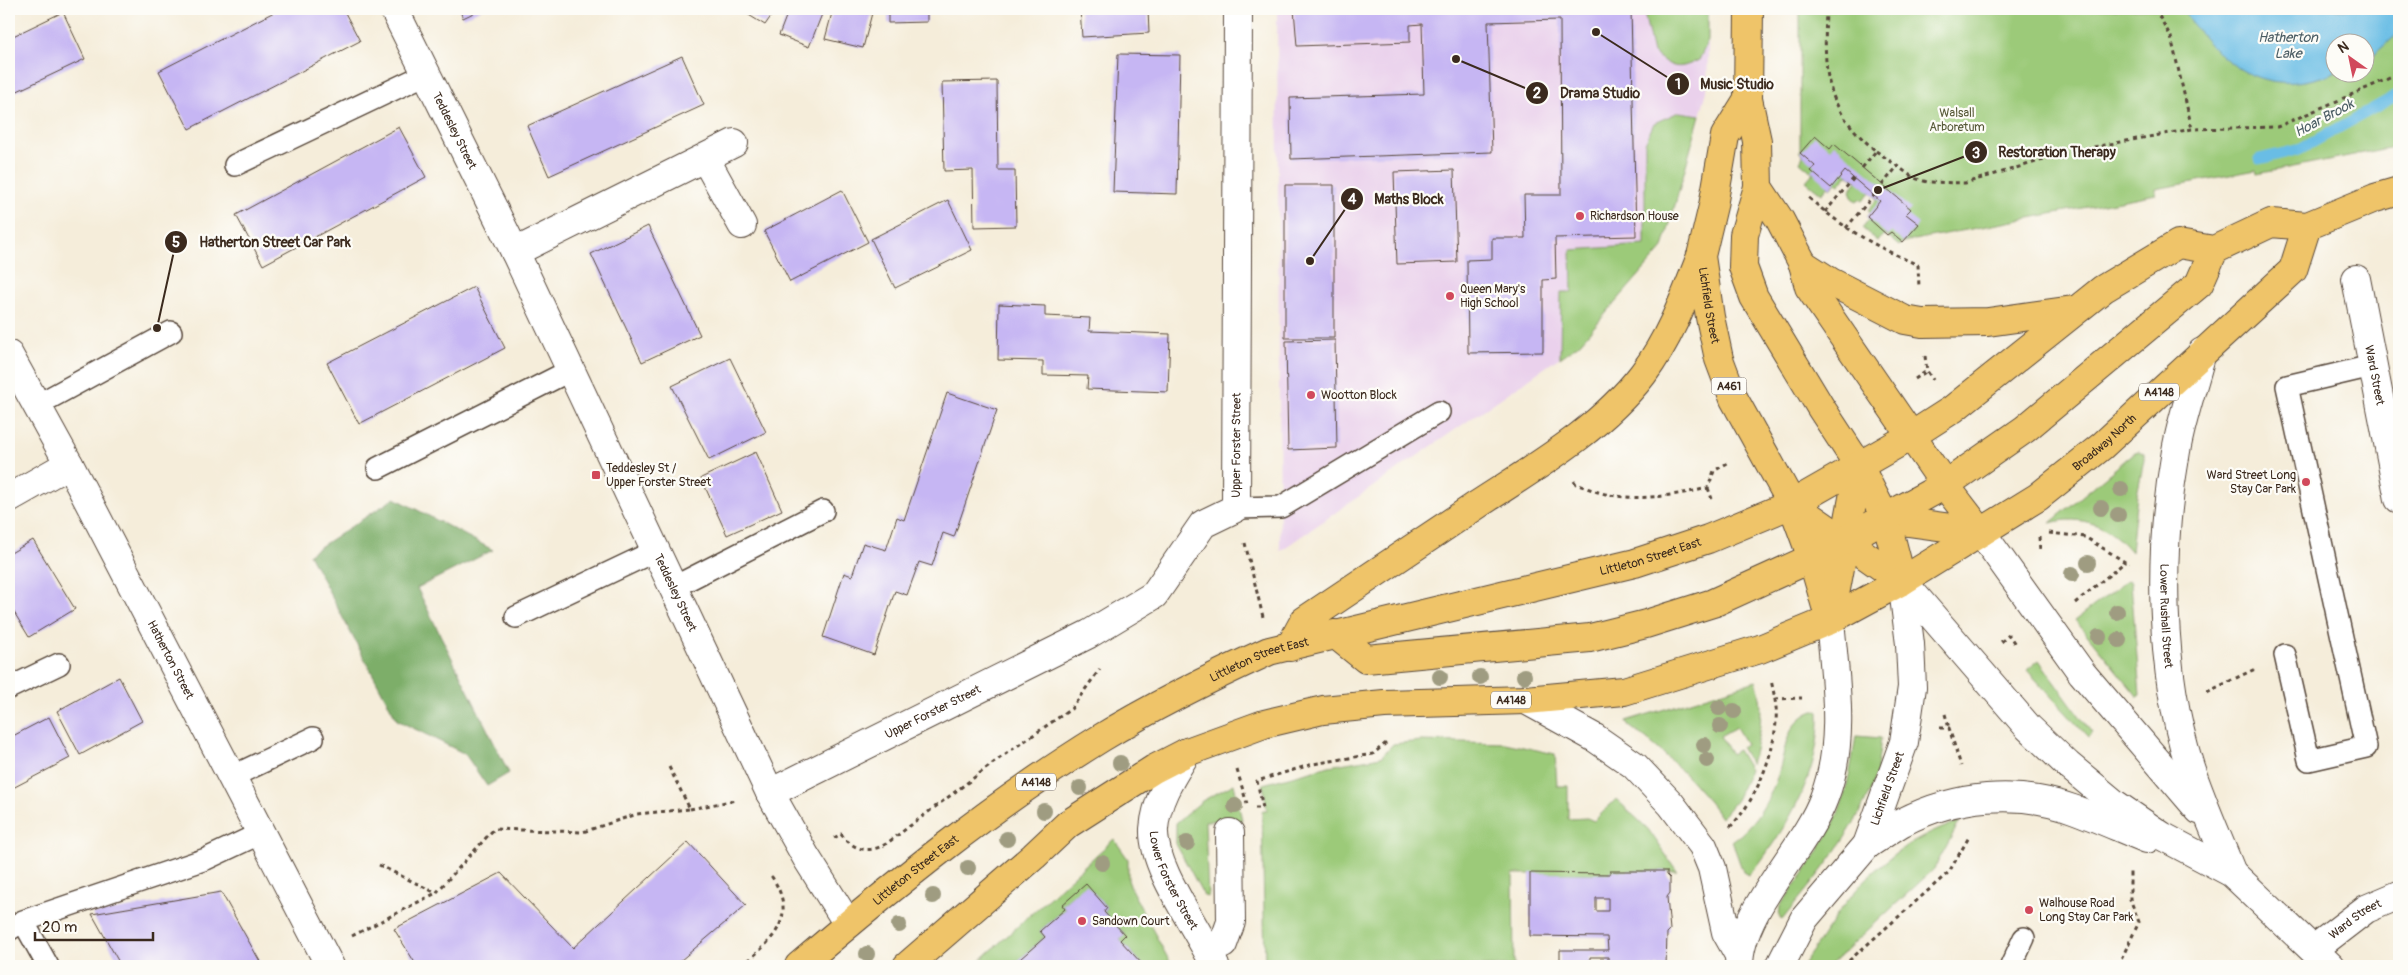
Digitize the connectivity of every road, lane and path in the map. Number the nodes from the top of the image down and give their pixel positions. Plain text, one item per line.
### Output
1 (394, 9) edge
2 (1238, 9) edge
3 (1749, 9) edge
4 (1826, 9) edge
5 (2155, 9) edge
6 (426, 74) junction
7 (2399, 74) edge
8 (1748, 99) junction
9 (2192, 129) junction
10 (734, 143) dead end
11 (1876, 152) junction
12 (705, 158) junction
13 (235, 165) dead end
14 (1897, 167) junction
15 (1862, 168) dead end
16 (1854, 178) dead end
17 (1882, 185) dead end
18 (1758, 186) junction
19 (2399, 191) edge
20 (1874, 195) dead end
21 (742, 225) dead end
22 (2307, 226) junction
23 (2214, 250) junction
24 (515, 252) junction
25 (1701, 256) junction
26 (1803, 264) junction
27 (2356, 279) dead end
28 (2075, 310) junction
29 (171, 332) dead end
30 (2202, 352) junction
31 (9, 355) edge
32 (2372, 366) junction
33 (571, 370) junction
34 (36, 406) junction
35 (1439, 412) dead end
36 (1911, 436) junction
37 (69, 464) junction
38 (1859, 466) junction
39 (378, 468) dead end
40 (1945, 485) junction
41 (9, 498) edge
42 (2399, 499) edge
43 (1792, 504) junction
44 (1236, 508) junction
45 (824, 511) dead end
46 (1886, 519) junction
47 (1980, 532) junction
48 (2048, 532) dead end
49 (1846, 540) junction
50 (657, 550) junction
51 (1812, 558) junction
52 (2125, 562) junction
53 (2163, 564) junction
54 (1902, 581) junction
55 (674, 587) junction
56 (2074, 604) dead end
57 (516, 617) dead end
58 (1830, 620) junction
59 (1336, 634) junction
60 (1290, 646) junction
61 (2285, 654) joint
62 (59, 664) dead end
63 (9, 688) edge
64 (2201, 694) dead end
65 (1526, 700) junction
66 (1384, 704) junction
67 (1071, 709) dead end
68 (313, 738) dead end
69 (1186, 752) junction
70 (668, 765) dead end
71 (231, 776) junction
72 (1241, 780) dead end
73 (770, 793) junction
74 (1247, 796) dead end
75 (1971, 800) junction
76 (1248, 809) dead end
77 (690, 810) junction
78 (261, 833) junction
79 (1230, 833) dead end
80 (2149, 840) junction
81 (1867, 844) junction
82 (858, 849) dead end
83 (379, 865) dead end
84 (2232, 873) junction
85 (436, 893) junction
86 (2399, 895) edge
87 (783, 904) dead end
88 (848, 924) junction
89 (16, 925) edge
90 (2024, 938) dead end
91 (2322, 958) edge
92 (326, 959) edge
93 (1211, 959) edge
94 (1739, 961) edge
95 (48, 966) edge
96 (742, 966) edge
97 (800, 966) edge
98 (907, 966) edge
99 (1780, 966) edge
100 (1843, 966) edge
101 (2010, 966) edge
102 (2118, 966) edge

1 - 6 street, Teddesley Street
2 - 44 street, Upper Forster Street
3 - 8 highway
4 - 11 path
5 - 9 path
6 - 13 lane
6 - 24 street, Teddesley Street
7 - 9 path
8 - 18 highway
8 - 25 highway, Lichfield Street / A461
9 - 14 path
10 - 12 street
11 - 14 path
11 - 15 path
12 - 21 street
12 - 24 street
14 - 17 path
16 - 20 path
18 - 26 highway
18 - 38 highway
19 - 22 highway
22 - 23 highway
22 - 30 highway, Broadway North / A4148
23 - 28 highway, A4148
23 - 40 highway
24 - 33 street, Teddesley Street
25 - 43 highway, Lichfield Street / A461
25 - 60 highway
26 - 28 highway
26 - 36 highway
27 - 32 street, Ward Street
28 - 36 highway, A4148
29 - 34 lane
30 - 47 highway, Broadway North / A4148
30 - 53 street, Lower Rushall Street
31 - 34 street, Hatherton Street
32 - 42 street, Ward Street
32 - 61 lane
33 - 39 lane
33 - 50 street, Teddesley Street
34 - 37 street, Hatherton Street
35 - 44 lane
36 - 38 highway, A4148
36 - 40 highway
37 - 41 street
37 - 71 street, Hatherton Street
38 - 43 highway, A4148
38 - 46 highway
38 - 49 highway
40 - 46 highway
40 - 47 highway
43 - 49 highway
43 - 51 highway, Lichfield Street
43 - 59 highway, Littleton Street East / A4148
44 - 73 street, Upper Forster Street
45 - 55 lane
46 - 47 highway
46 - 49 highway
46 - 54 highway
47 - 54 highway, A4148
47 - 84 street, Lower Rushall Street
48 - 52 path
49 - 51 highway
49 - 54 highway
49 - 58 highway
50 - 55 street, Teddesley Street
50 - 57 lane
51 - 58 highway, Lichfield Street
51 - 59 highway
52 - 53 path
52 - 56 path
53 - 84 street, Lower Rushall Street
54 - 58 highway, A4148
54 - 81 street, Lichfield Street
54 - 84 street, Lower Rushall Street
55 - 73 street, Teddesley Street
58 - 65 highway, A4148
58 - 94 street
59 - 60 highway, Littleton Street East / A4148
60 - 88 highway, Littleton Street East / A4148
61 - 64 path
62 - 63 lane
65 - 66 highway, A4148
65 - 94 street
66 - 69 highway, A4148
66 - 76 path
67 - 82 path
68 - 71 lane
69 - 93 street, Lower Forster Street
69 - 98 highway, A4148
70 - 77 path
71 - 78 street, Hatherton Street
72 - 74 path
73 - 77 path
73 - 88 street, Teddesley Street
75 - 80 street
75 - 81 street
75 - 100 path
77 - 85 path
78 - 89 lane
78 - 92 street, Hatherton Street
79 - 93 street, Lower Forster Street
80 - 84 street
80 - 102 path
81 - 99 street, Lichfield Street
83 - 85 path
84 - 91 street, Lower Rushall Street
85 - 92 path
86 - 91 street, Ward Street
87 - 96 path
88 - 97 highway, Littleton Street East / A4148
89 - 95 lane
90 - 101 lane

